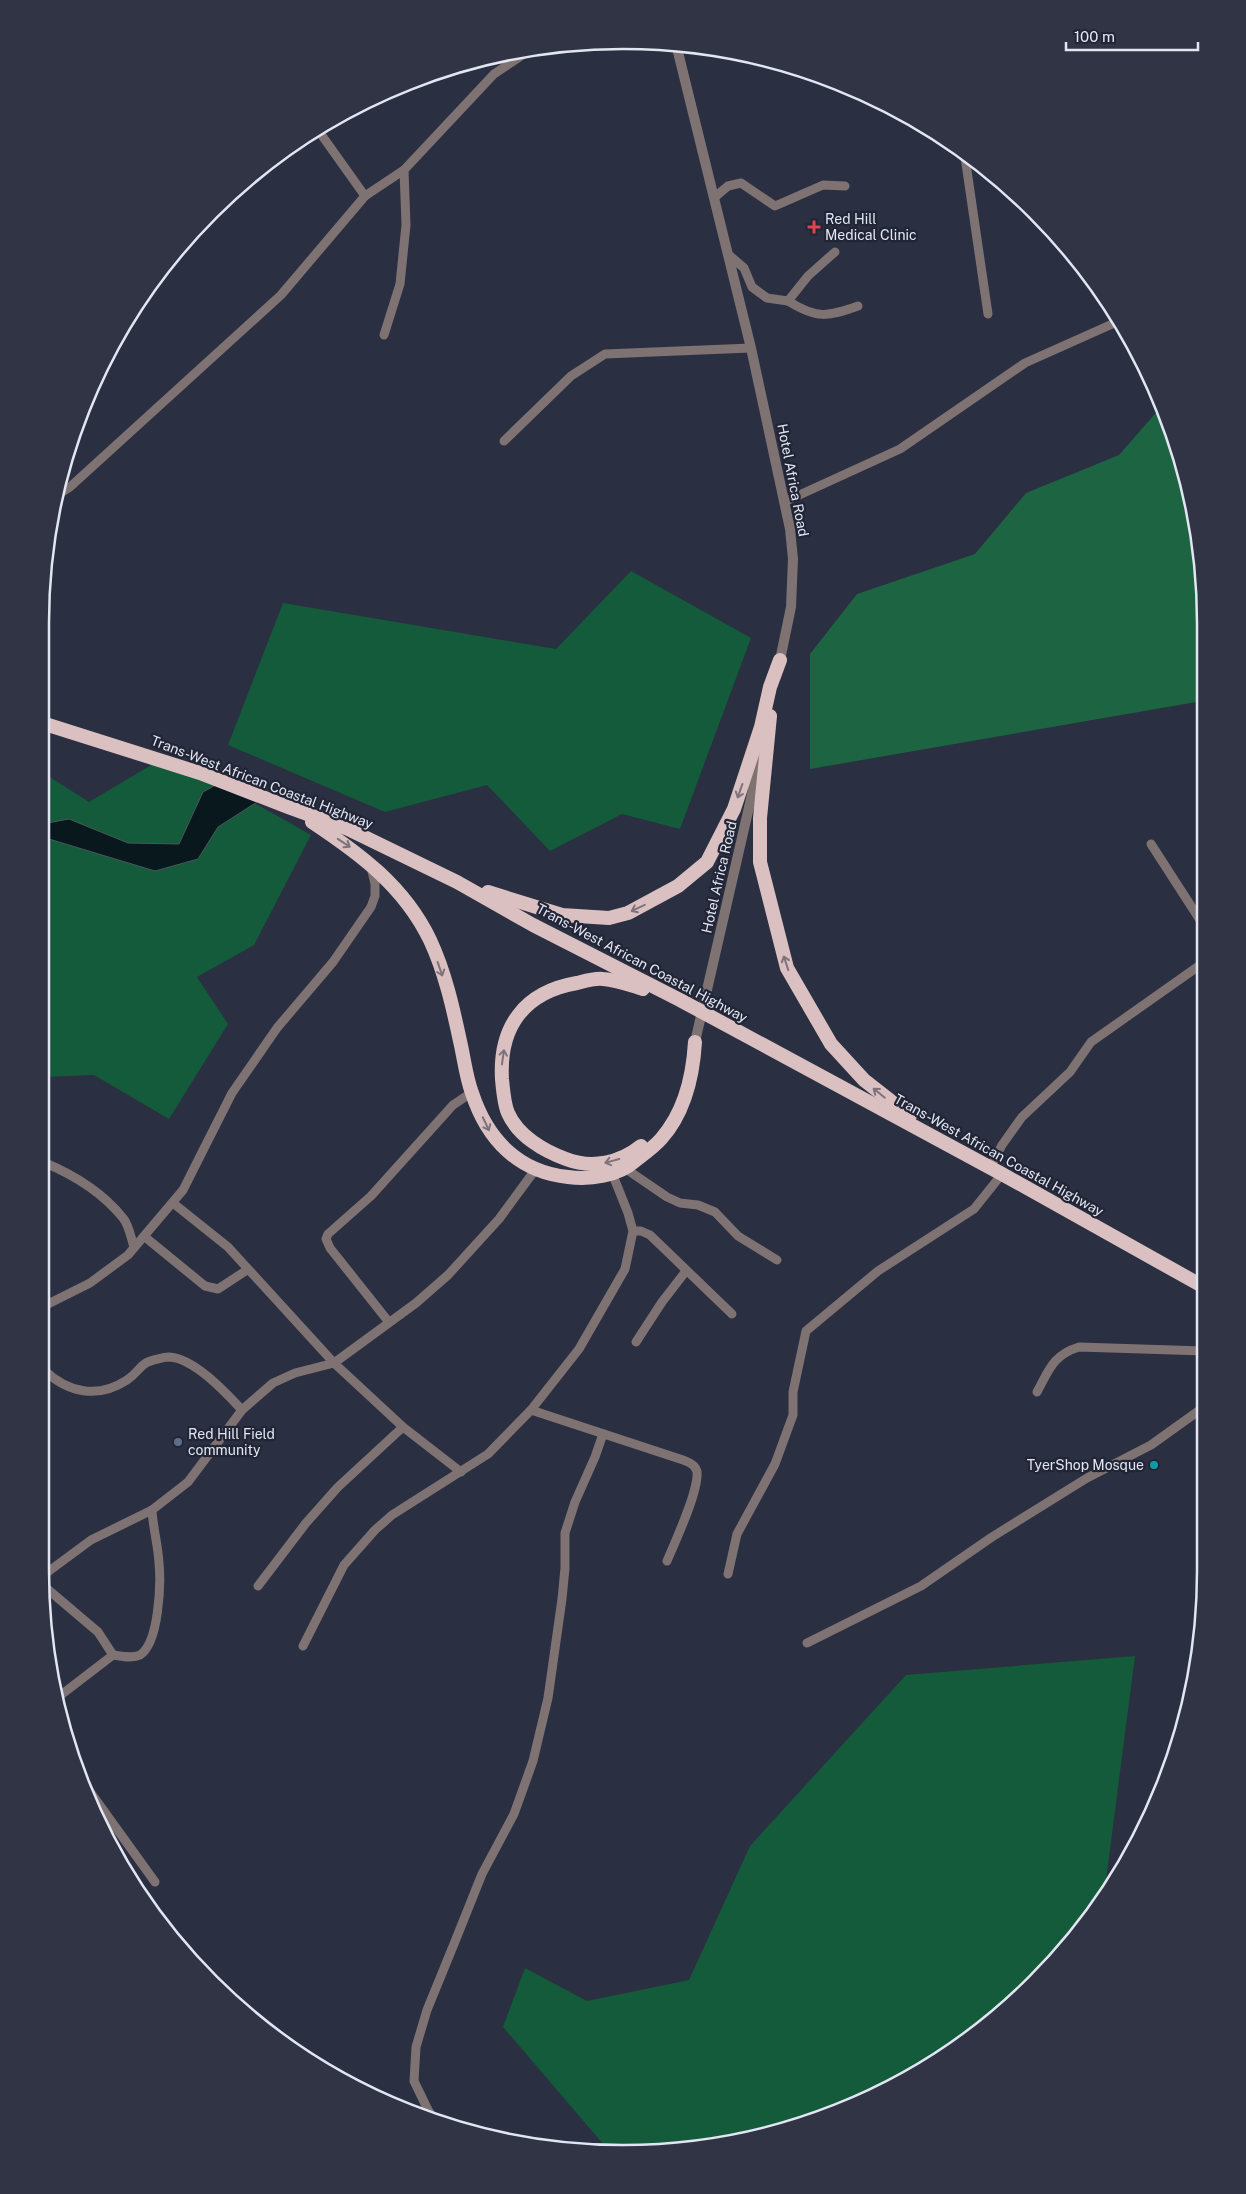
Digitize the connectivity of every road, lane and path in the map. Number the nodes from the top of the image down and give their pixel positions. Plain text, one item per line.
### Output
1 (678, 52) edge
2 (516, 59) edge
3 (322, 135) edge
4 (966, 162) edge
5 (404, 170) junction
6 (846, 186) dead end
7 (365, 196) junction
8 (715, 197) junction
9 (835, 252) dead end
10 (729, 255) junction
11 (788, 301) junction
12 (858, 306) dead end
13 (988, 314) dead end
14 (1112, 324) edge
15 (384, 334) dead end
16 (752, 348) junction
17 (504, 441) dead end
18 (64, 491) edge
19 (784, 502) junction
20 (780, 660) junction
21 (770, 716) junction
22 (49, 725) edge
23 (288, 806) junction
24 (1152, 844) dead end
25 (371, 864) junction
26 (457, 882) junction
27 (1197, 915) edge
28 (1197, 967) edge
29 (680, 1000) junction
30 (696, 1035) junction
31 (472, 1093) junction
32 (977, 1161) junction
33 (49, 1164) edge
34 (535, 1170) junction
35 (619, 1171) junction
36 (996, 1171) junction
37 (173, 1203) junction
38 (633, 1231) junction
39 (145, 1237) junction
40 (134, 1247) junction
41 (777, 1260) dead end
42 (247, 1270) junction
43 (686, 1272) junction
44 (1197, 1282) edge
45 (49, 1304) edge
46 (732, 1314) dead end
47 (388, 1321) junction
48 (636, 1342) dead end
49 (1197, 1351) edge
50 (334, 1363) junction
51 (49, 1375) edge
52 (1037, 1392) dead end
53 (242, 1410) junction
54 (531, 1410) junction
55 (1197, 1412) edge
56 (403, 1427) junction
57 (603, 1434) junction
58 (462, 1472) junction
59 (152, 1510) junction
60 (667, 1561) dead end
61 (49, 1571) edge
62 (728, 1574) dead end
63 (258, 1586) dead end
64 (50, 1592) edge
65 (806, 1643) dead end
66 (303, 1646) dead end
67 (113, 1655) junction
68 (62, 1694) edge
69 (97, 1801) edge
70 (155, 1882) dead end
71 (431, 2112) edge

1 - 8 street, Hotel Africa Road
2 - 5 street
3 - 7 street
4 - 13 street
5 - 7 street
5 - 15 street
6 - 8 street
7 - 18 street
8 - 10 street, Hotel Africa Road
9 - 11 street
10 - 11 street
10 - 16 street, Hotel Africa Road
11 - 12 street
14 - 19 street
16 - 17 street
16 - 19 street, Hotel Africa Road
19 - 20 street, Hotel Africa Road
20 - 21 street, Hotel Africa Road
20 -> 26 highway
21 - 30 street, Hotel Africa Road
32 -> 21 highway
22 - 23 highway, Trans-West African Coastal Highway
23 -> 25 highway
23 - 26 highway, Trans-West African Coastal Highway
24 - 27 street
25 -> 31 highway
25 - 37 street
26 - 29 highway, Trans-West African Coastal Highway
28 - 36 street
30 -> 29 highway
29 - 32 highway, Trans-West African Coastal Highway
30 - 35 highway
31 -> 34 highway
31 - 47 street
32 - 36 highway, Trans-West African Coastal Highway
33 - 40 street
34 - 35 highway
34 - 47 street
35 - 38 street
35 - 41 street
36 - 44 highway, Trans-West African Coastal Highway
36 - 62 street
37 - 39 street
37 - 42 street
38 - 43 street
38 - 54 street
39 - 40 street
39 - 42 street
40 - 45 street
42 - 50 street
43 - 46 street
43 - 48 street
47 - 50 street
49 - 52 street
50 - 53 street
50 - 56 street
51 - 53 street
53 - 59 street
54 - 57 street
54 - 58 street
55 - 65 street
56 - 58 street
56 - 63 street
57 - 60 street
57 - 71 street
58 - 66 street
59 - 61 street
59 - 67 street
64 - 67 street
67 - 68 street
69 - 70 street

